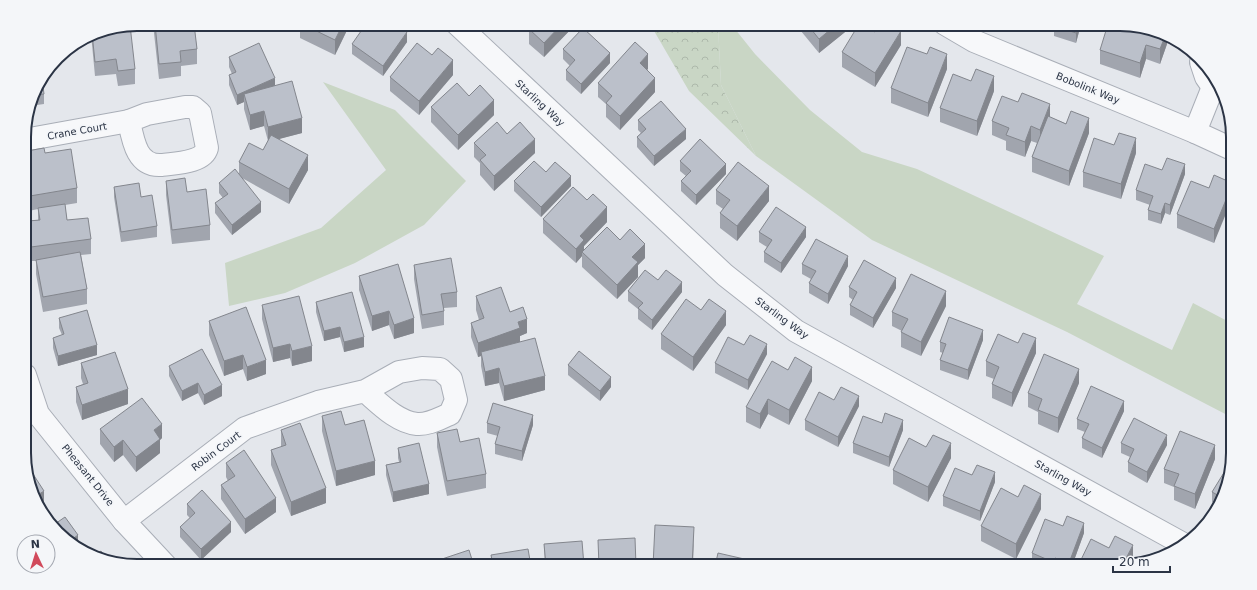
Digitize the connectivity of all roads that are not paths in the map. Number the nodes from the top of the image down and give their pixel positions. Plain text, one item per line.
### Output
1 (464, 31) edge
2 (957, 31) edge
3 (1205, 73) edge
4 (1211, 83) edge
5 (1214, 89) edge
6 (129, 121) dead end
7 (1195, 132) junction
8 (31, 139) edge
9 (1226, 146) edge
10 (365, 391) dead end
11 (31, 393) edge
12 (124, 520) junction
13 (1178, 541) edge
14 (160, 559) edge

1 - 13 street, Starling Way
2 - 7 street, Bobolink Way
3 - 4 street
5 - 7 street
6 - 8 street, Crane Court
7 - 9 street, Bobolink Way
10 - 12 street, Robin Court
11 - 12 street, Pheasant Drive
12 - 14 street, Pheasant Drive

